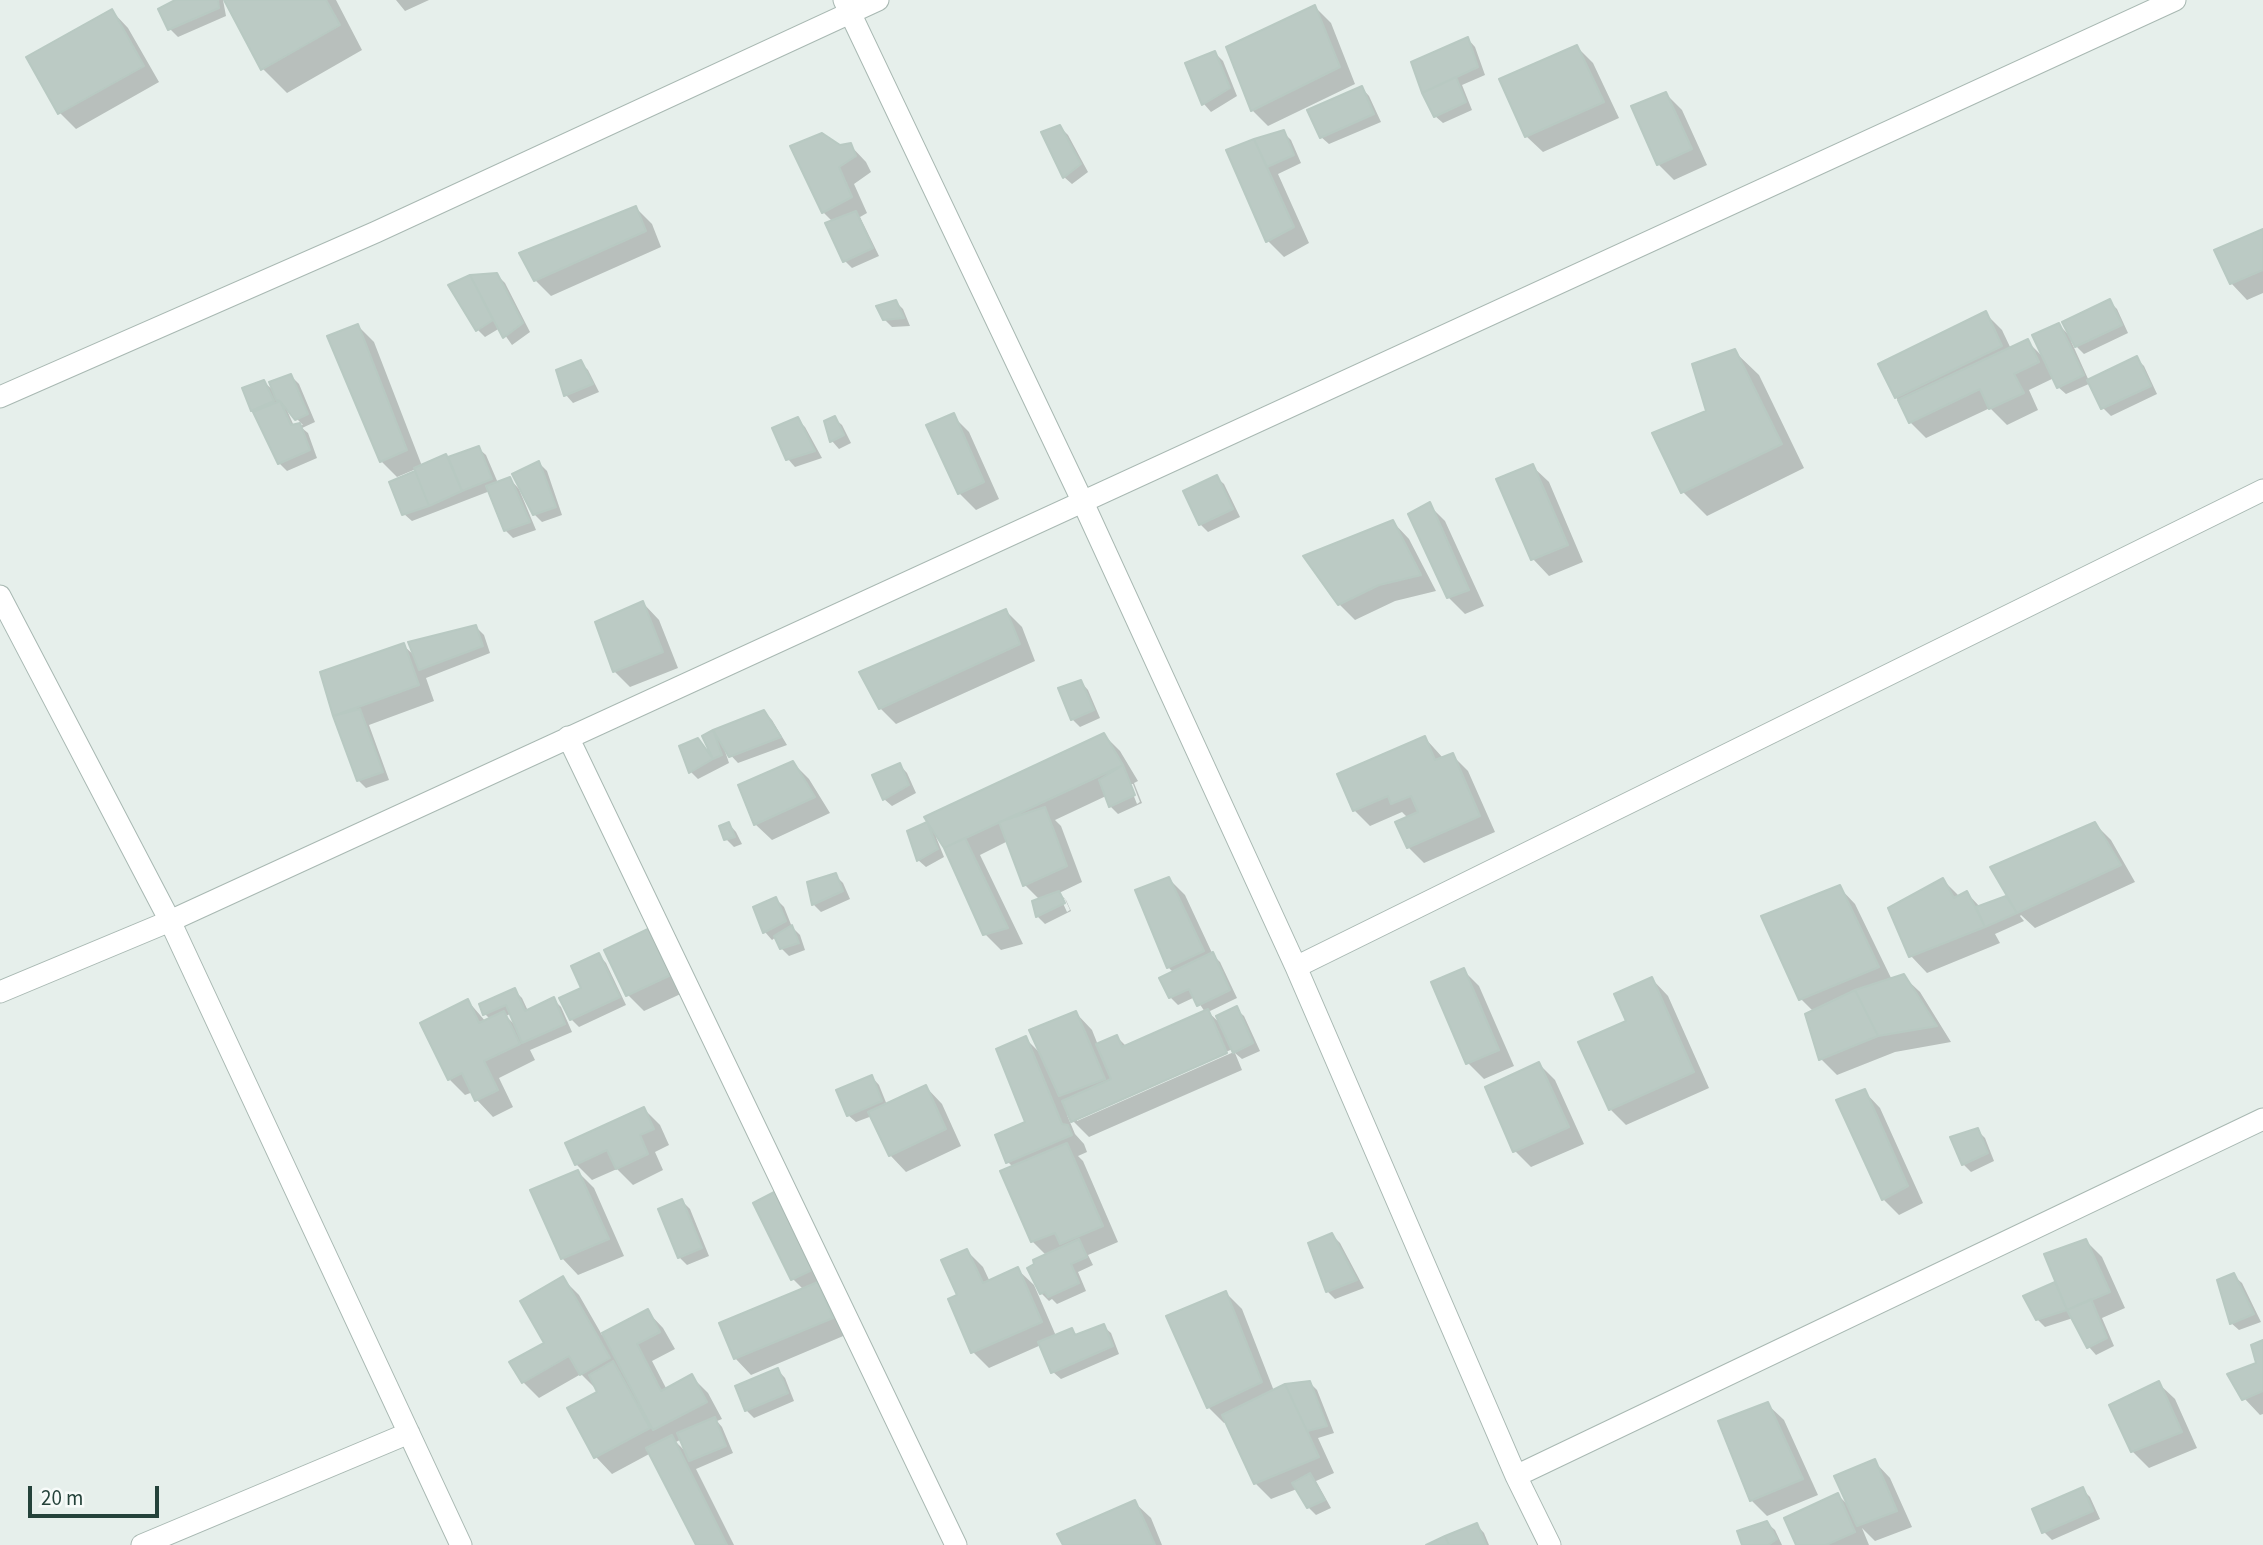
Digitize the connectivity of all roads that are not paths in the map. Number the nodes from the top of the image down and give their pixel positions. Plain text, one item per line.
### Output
1 (878, 0) edge
2 (2175, 0) edge
3 (847, 6) edge
4 (0, 397) edge
5 (2263, 490) edge
6 (1082, 502) junction
7 (0, 596) edge
8 (568, 737) junction
9 (170, 921) junction
10 (1296, 967) junction
11 (0, 992) edge
12 (2263, 1119) edge
13 (409, 1433) junction
14 (1516, 1476) junction
15 (142, 1545) edge
16 (461, 1545) edge
17 (956, 1545) edge
18 (1550, 1545) edge

1 - 3 street
2 - 6 street
3 - 4 street
3 - 6 street
5 - 10 street
6 - 8 street
6 - 10 street
7 - 9 street
8 - 9 street
8 - 17 street
9 - 11 street
9 - 13 street
10 - 14 street
12 - 14 street
13 - 15 street
13 - 16 street
14 - 18 street

